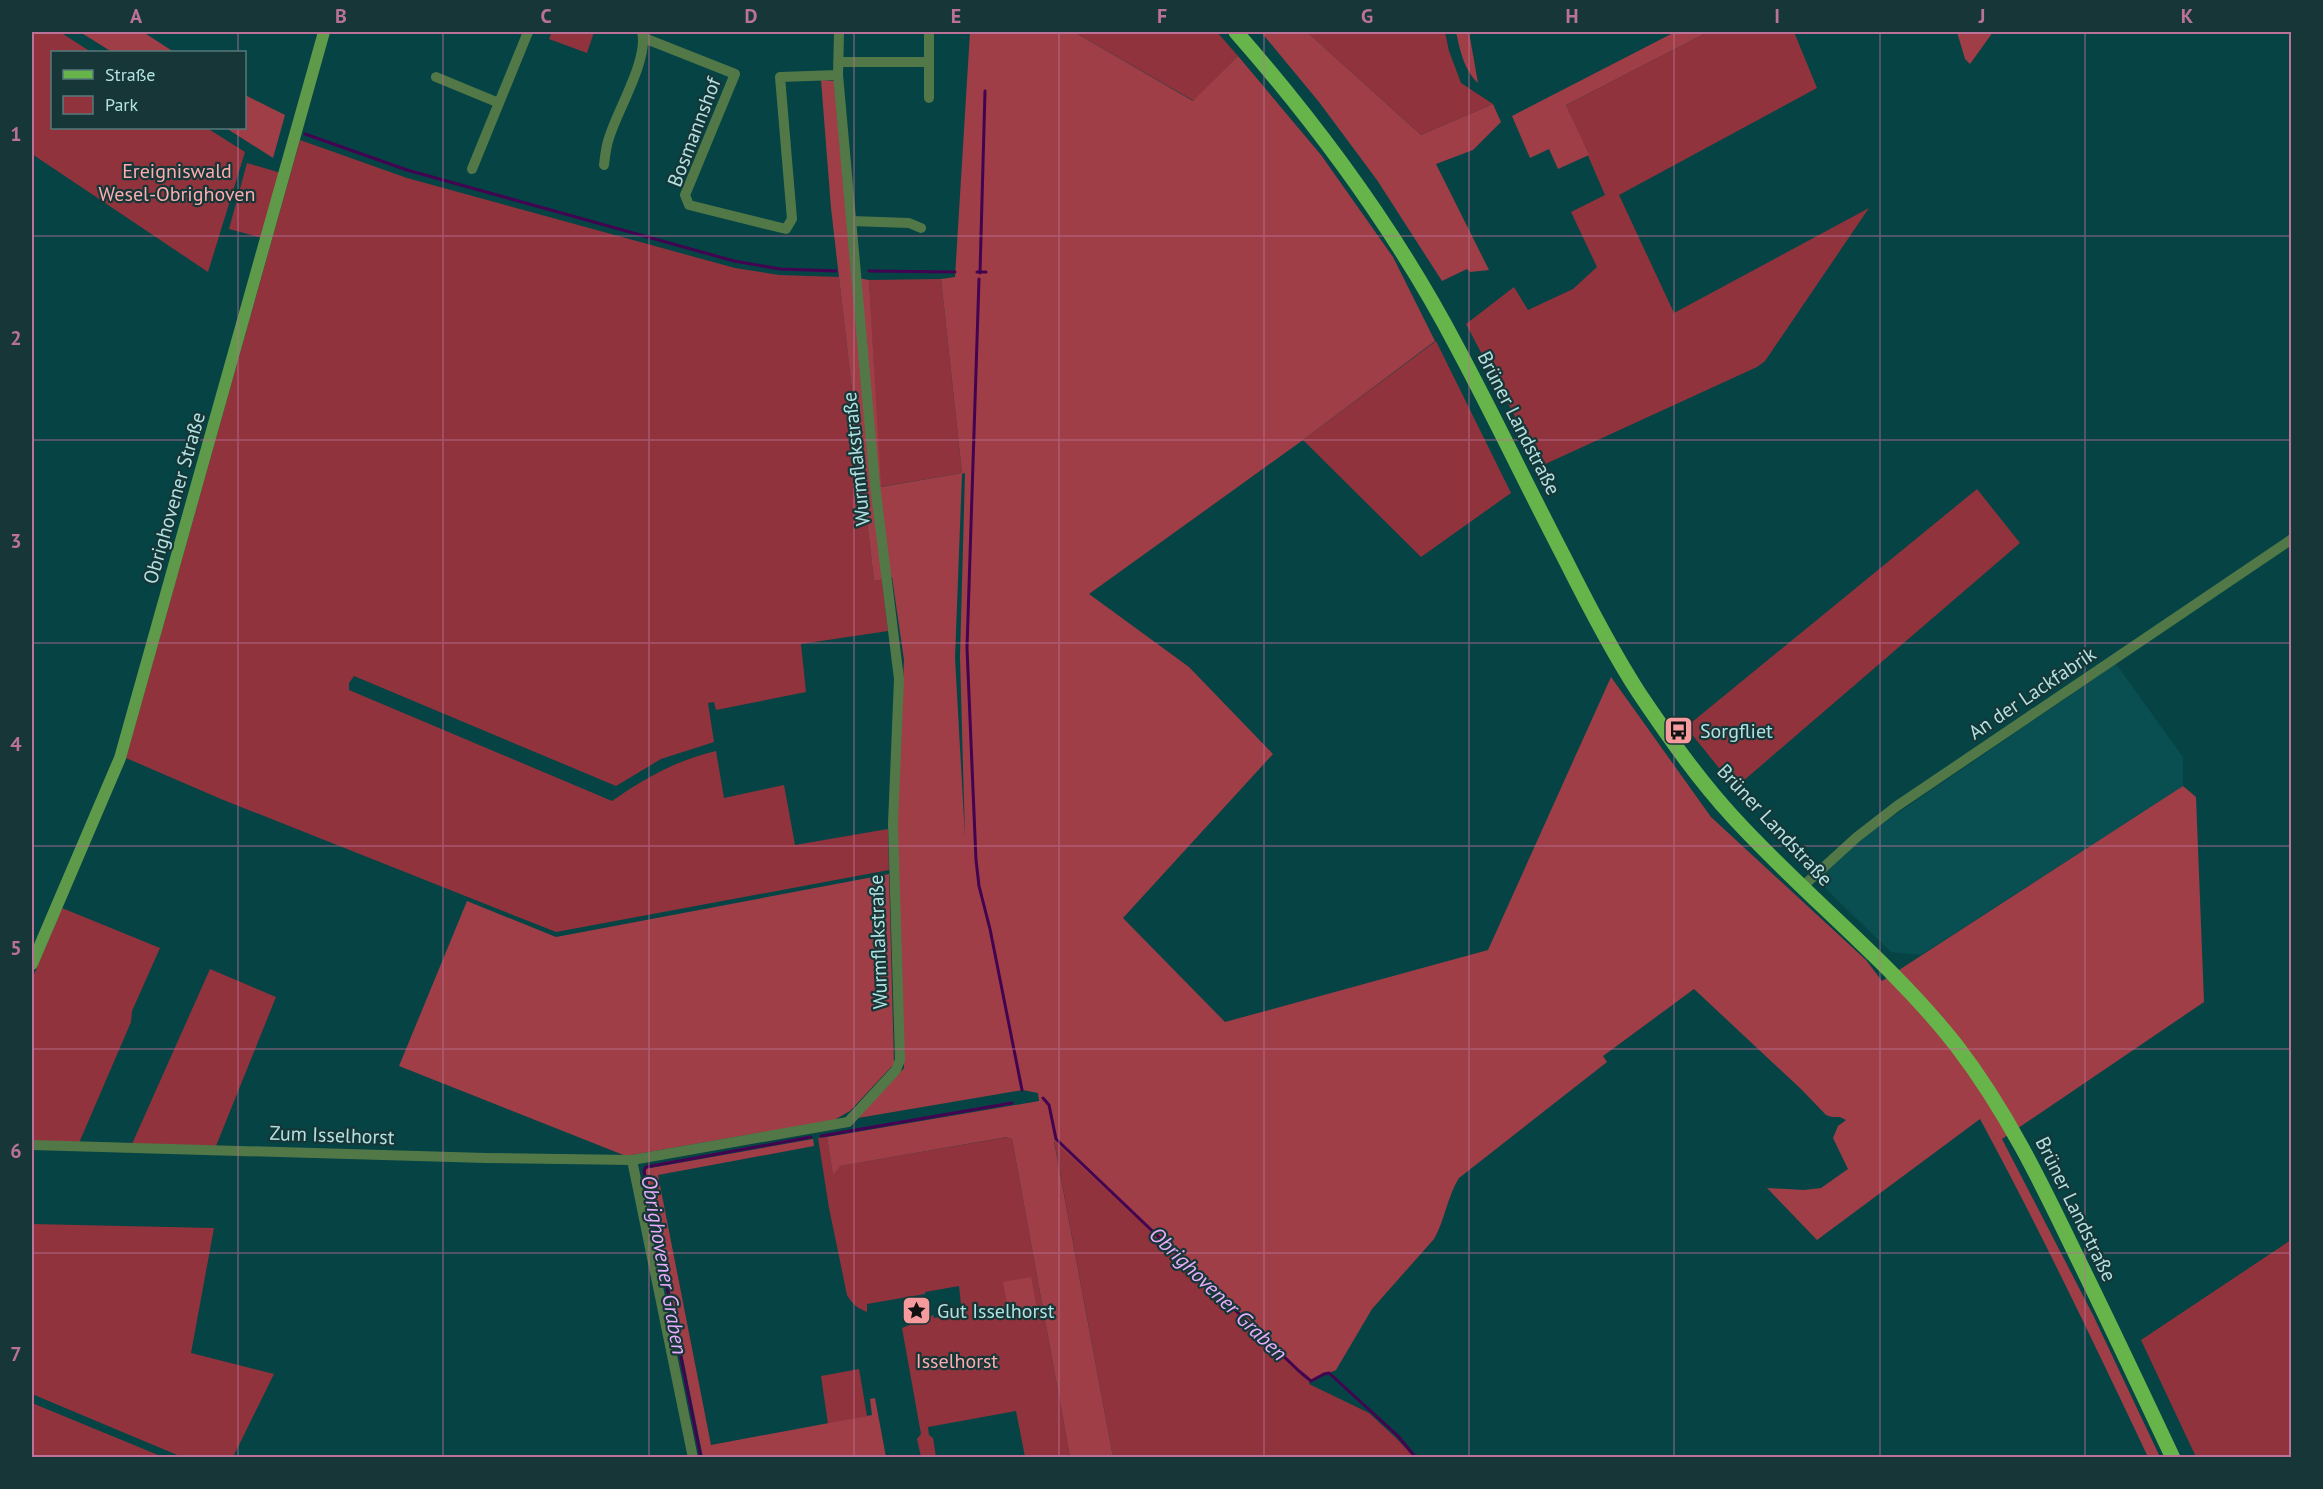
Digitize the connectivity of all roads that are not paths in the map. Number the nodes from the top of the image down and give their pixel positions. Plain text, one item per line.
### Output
1 (324, 32) edge
2 (528, 32) edge
3 (838, 32) edge
4 (929, 32) edge
5 (1236, 32) edge
6 (643, 35) edge
7 (838, 62) junction
8 (929, 62) junction
9 (838, 75) junction
10 (436, 76) dead end
11 (929, 98) dead end
12 (499, 102) junction
13 (604, 165) dead end
14 (472, 169) dead end
15 (851, 220) junction
16 (921, 228) dead end
17 (2292, 539) edge
18 (1802, 887) junction
19 (32, 964) edge
20 (32, 1145) edge
21 (632, 1160) junction
22 (693, 1458) edge
23 (2173, 1458) edge

1 - 19 street, Obrighovener Straße
2 - 12 street
3 - 7 street, Wurmflakstraße
4 - 8 street
5 - 18 main road, Brüner Landstraße
6 - 9 street, Bosmannshof
6 - 13 street
7 - 8 street
7 - 9 street, Wurmflakstraße
8 - 11 street
9 - 15 street, Wurmflakstraße
10 - 12 street
12 - 14 street
15 - 16 street
15 - 21 street, Wurmflakstraße
17 - 18 street, An der Lackfabrik
18 - 23 main road, Brüner Landstraße
20 - 21 street, Zum Isselhorst
21 - 22 street

